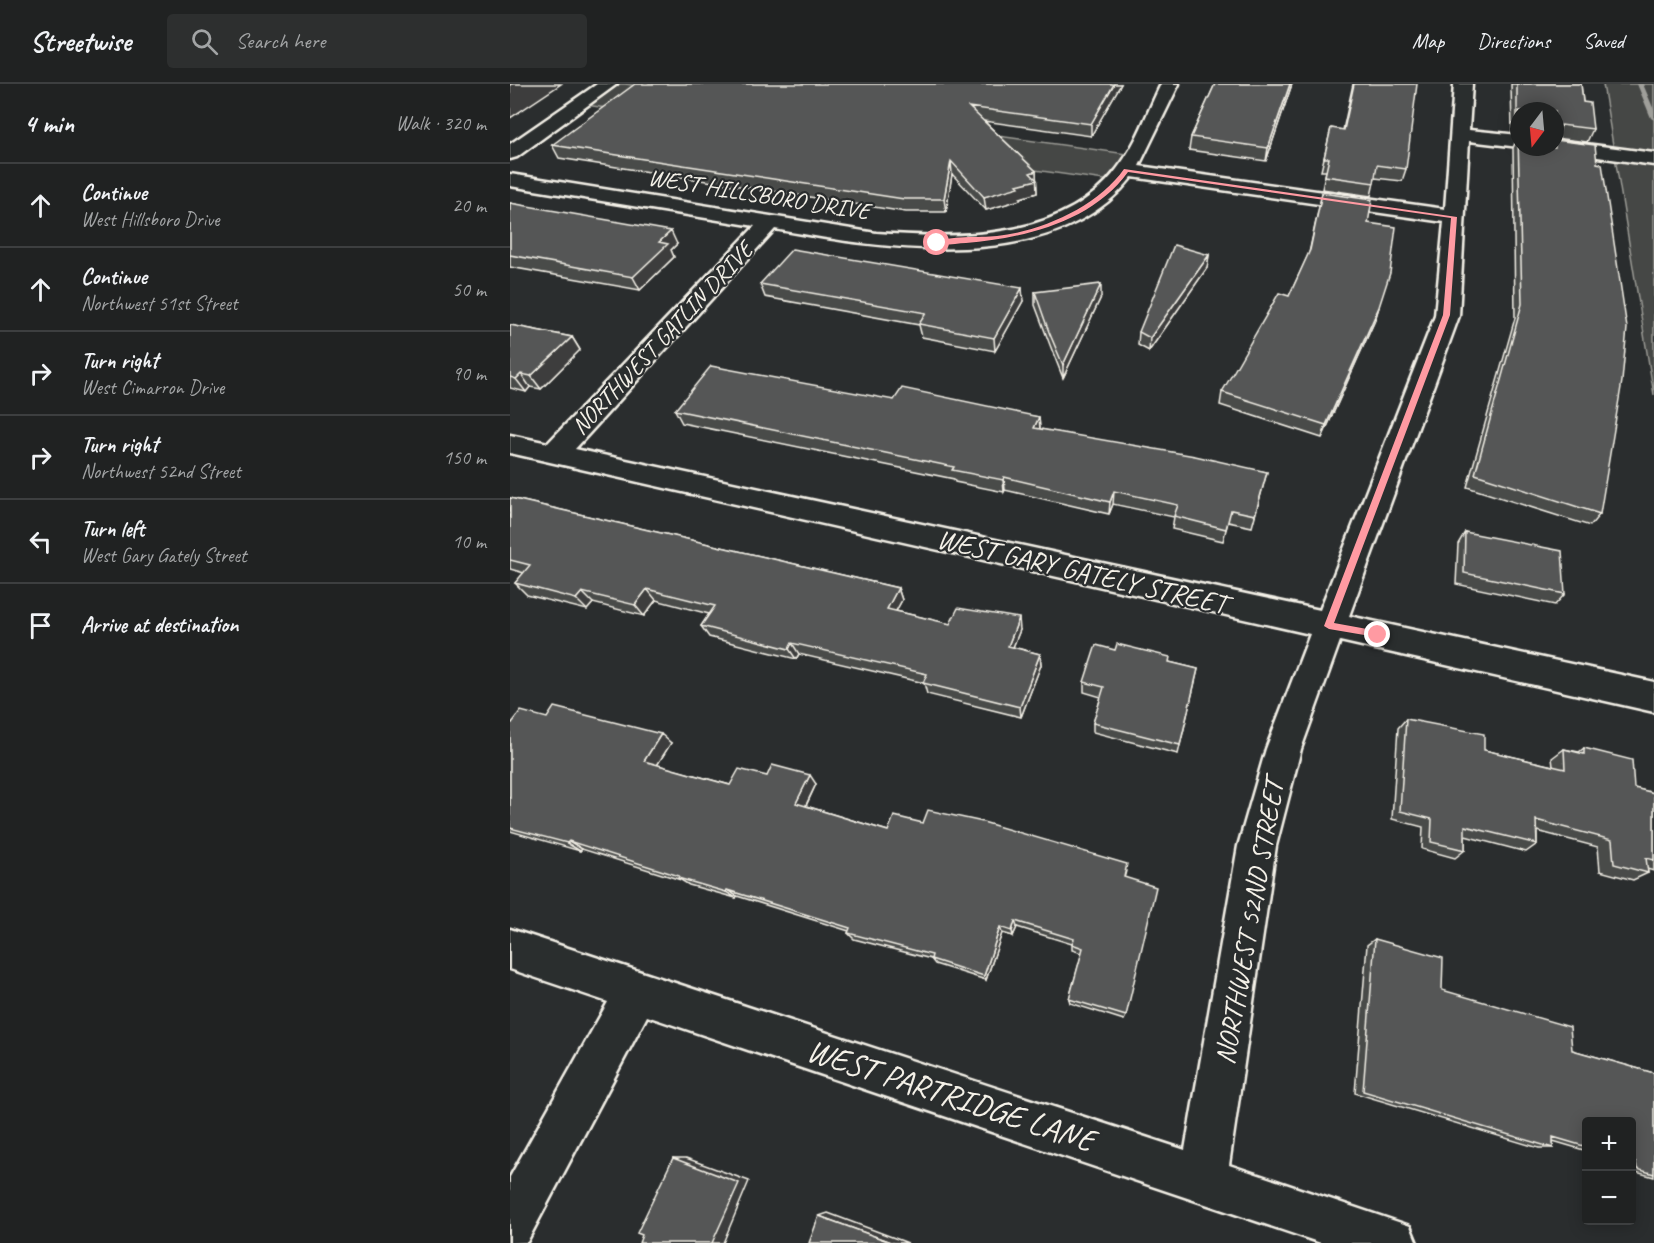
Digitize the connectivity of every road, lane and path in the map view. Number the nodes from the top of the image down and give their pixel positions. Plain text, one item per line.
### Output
1 (608, 84) edge
2 (1463, 84) edge
3 (1145, 85) edge
4 (1169, 86) edge
5 (1460, 134) junction
6 (1510, 140) edge
7 (1564, 147) edge
8 (510, 153) edge
9 (1654, 159) edge
10 (1126, 170) junction
11 (510, 180) edge
12 (1454, 217) junction
13 (770, 222) junction
14 (510, 444) edge
15 (554, 454) junction
16 (1329, 626) junction
17 (1654, 697) edge
18 (510, 949) edge
19 (637, 992) junction
20 (1203, 1179) junction
21 (510, 1225) edge
22 (1393, 1243) edge

1 - 8 street
2 - 5 street, NORTHWEST 52ND STREET
3 - 4 street
4 - 10 street, WEST HILLSBORO DRIVE
5 - 6 street
5 - 12 street, NORTHWEST 52ND STREET
7 - 9 street
10 - 12 street
10 - 13 street, WEST HILLSBORO DRIVE
11 - 13 street, WEST HILLSBORO DRIVE
12 - 16 street, NORTHWEST 52ND STREET
13 - 15 street, NORTHWEST GATLIN DRIVE
14 - 15 street, WEST GARY GATELY STREET
15 - 16 street, WEST GARY GATELY STREET
16 - 17 street, WEST GARY GATELY STREET
16 - 20 street, NORTHWEST 52ND STREET
18 - 19 street, WEST PARTRIDGE LANE
19 - 20 street, WEST PARTRIDGE LANE
19 - 21 street
20 - 22 street, WEST PARTRIDGE LANE

